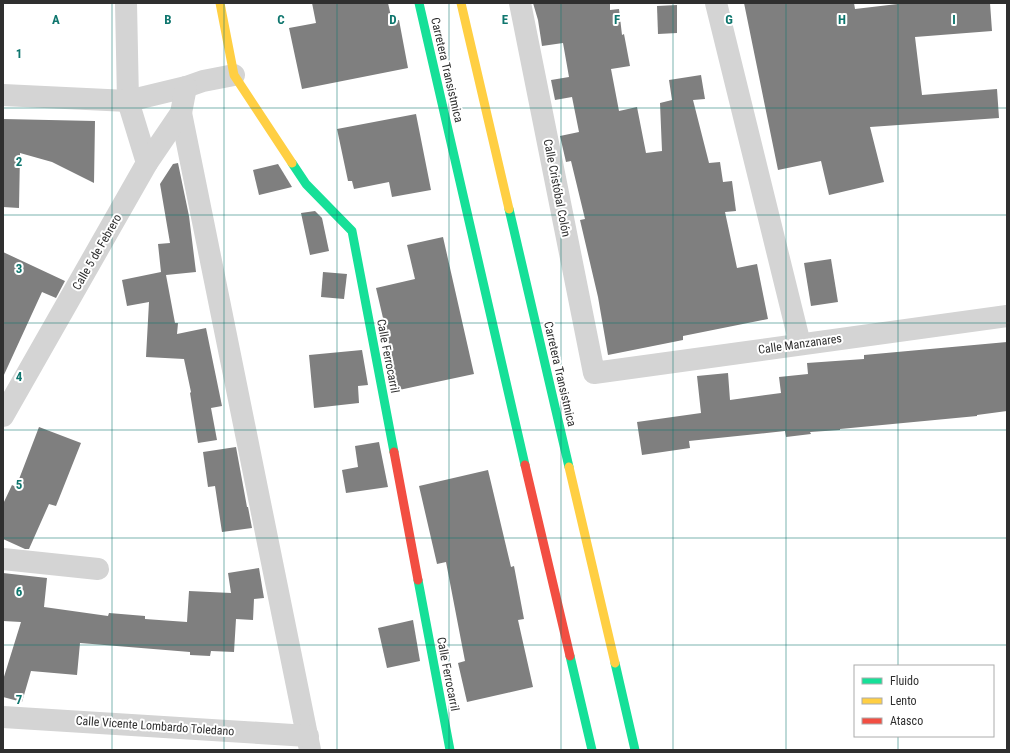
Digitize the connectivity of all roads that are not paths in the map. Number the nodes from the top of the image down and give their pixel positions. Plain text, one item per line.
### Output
1 (126, 3) edge
2 (220, 3) edge
3 (419, 3) edge
4 (461, 3) edge
5 (520, 3) edge
6 (716, 3) edge
7 (234, 75) junction
8 (186, 87) junction
9 (3, 95) edge
10 (128, 101) junction
11 (181, 113) junction
12 (147, 163) junction
13 (1007, 316) edge
14 (800, 344) junction
15 (594, 373) joint
16 (3, 416) edge
17 (3, 559) edge
18 (98, 569) dead end
19 (3, 717) edge
20 (309, 743) edge
21 (450, 750) edge
22 (592, 750) edge
23 (635, 750) edge

1 - 10 street
2 - 7 main road, Calle Ferrocarril
3 - 22 main road, Carretera Transistmica
4 - 23 main road, Carretera Transistmica
5 - 15 street, Calle Cristóbal Colón
6 - 14 street
7 - 8 street
7 - 21 main road, Calle Ferrocarril
8 - 10 street
8 - 11 street, Calle 5 de Febrero
9 - 10 street
10 - 12 street
11 - 12 street, Calle 5 de Febrero
11 - 20 street
12 - 16 street, Calle 5 de Febrero
13 - 14 street, Calle Manzanares
14 - 15 street, Calle Manzanares
17 - 18 street
19 - 20 street, Calle Vicente Lombardo Toledano

